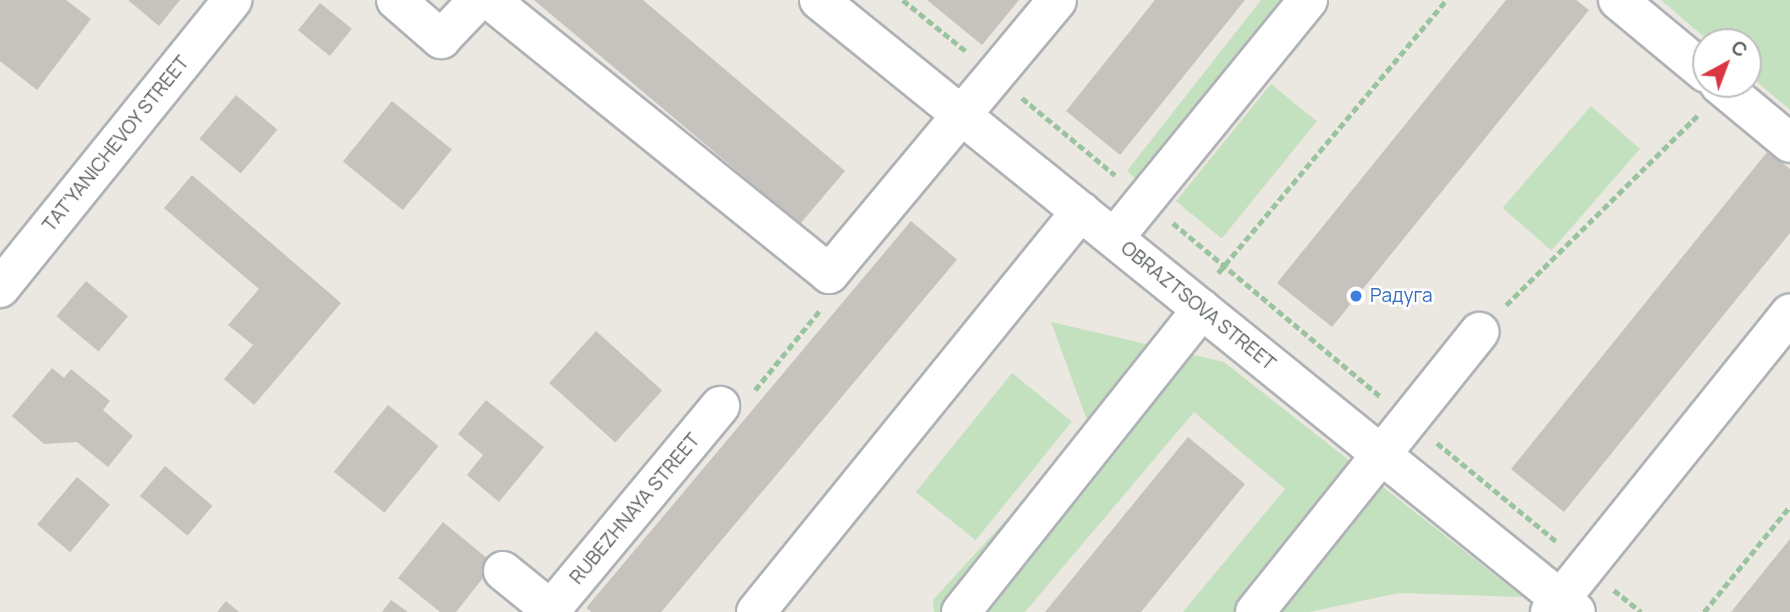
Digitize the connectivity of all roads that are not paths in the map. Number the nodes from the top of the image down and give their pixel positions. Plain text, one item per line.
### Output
1 (232, 0) edge
2 (396, 0) edge
3 (478, 0) edge
4 (490, 0) edge
5 (819, 0) edge
6 (1057, 0) edge
7 (1308, 0) edge
8 (1618, 0) edge
9 (1692, 62) edge
10 (1735, 98) edge
11 (961, 115) junction
12 (1790, 143) edge
13 (1081, 211) junction
14 (1114, 238) junction
15 (0, 288) edge
16 (1198, 306) junction
17 (1790, 314) edge
18 (1479, 332) road end
19 (733, 403) road end
20 (1382, 454) junction
21 (503, 571) dead end
22 (1562, 607) edge
23 (550, 611) edge
24 (756, 612) edge
25 (961, 612) edge
26 (1255, 612) edge

1 - 15 street, TAT'YANICHEVOY STREET
2 - 3 street
4 - 11 street
5 - 11 street, OBRAZTSOVA STREET
6 - 11 street
7 - 14 street
8 - 9 street
10 - 12 street
11 - 13 street, OBRAZTSOVA STREET
13 - 14 street, OBRAZTSOVA STREET
13 - 24 street
14 - 16 street, OBRAZTSOVA STREET
16 - 20 street, OBRAZTSOVA STREET
16 - 25 street
17 - 22 street
18 - 20 street
19 - 23 street, RUBEZHNAYA STREET
20 - 22 street, OBRAZTSOVA STREET
20 - 26 street
21 - 23 street

